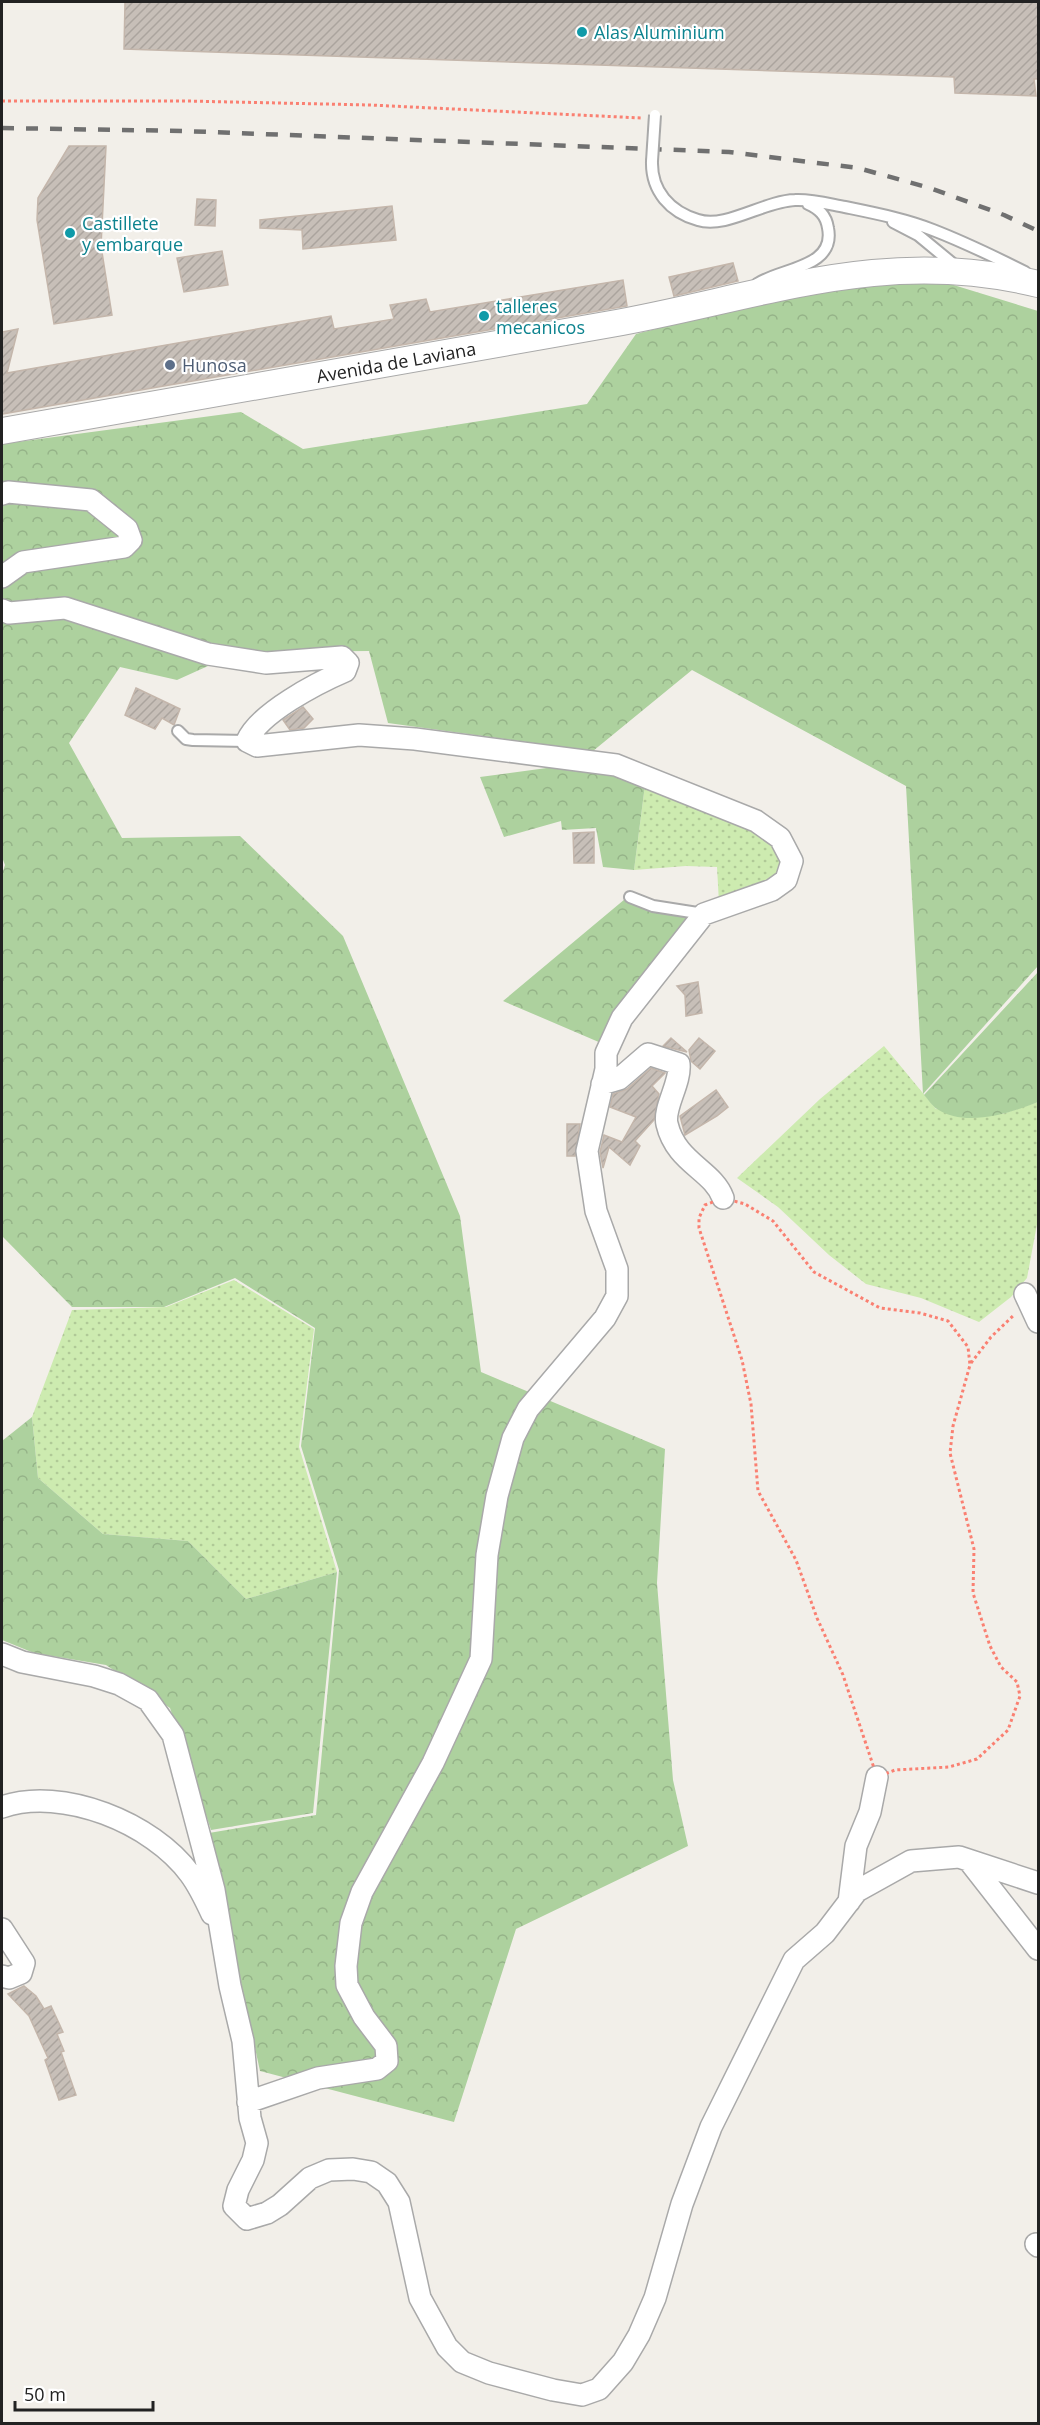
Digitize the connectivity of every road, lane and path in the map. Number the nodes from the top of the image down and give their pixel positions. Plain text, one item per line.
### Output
1 (2, 101) edge
2 (655, 113) joint
3 (796, 199) junction
4 (863, 211) junction
5 (961, 270) junction
6 (1038, 278) edge
7 (1038, 284) edge
8 (741, 296) junction
9 (2, 431) edge
10 (2, 494) edge
11 (2, 577) edge
12 (2, 610) edge
13 (178, 731) dead end
14 (247, 741) junction
15 (630, 897) dead end
16 (704, 914) junction
17 (602, 1084) junction
18 (723, 1198) junction
19 (1031, 1308) edge
20 (970, 1365) junction
21 (2, 1654) edge
22 (877, 1777) junction
23 (2, 1807) edge
24 (969, 1862) junction
25 (1038, 1883) edge
26 (849, 1902) junction
27 (2, 1929) edge
28 (223, 1944) junction
29 (1038, 1949) edge
30 (2, 1976) edge
31 (248, 2102) junction

1 - 2 path
2 - 3 lane, bridge
3 - 4 lane
3 - 8 lane
4 - 5 lane
4 - 6 lane
5 - 7 street, Avenida de Laviana
5 - 8 street, Avenida de Laviana
8 - 9 street, Avenida de Laviana
10 - 11 street
12 - 14 street
13 - 14 lane
14 - 16 street
15 - 16 lane
16 - 17 street
17 - 18 street
17 - 31 street
18 - 20 path
18 - 22 path
19 - 20 path
20 - 22 path
21 - 28 street
22 - 26 street
23 - 28 street
24 - 25 street
24 - 26 street
24 - 29 street
26 - 31 street
27 - 30 street
28 - 31 street

